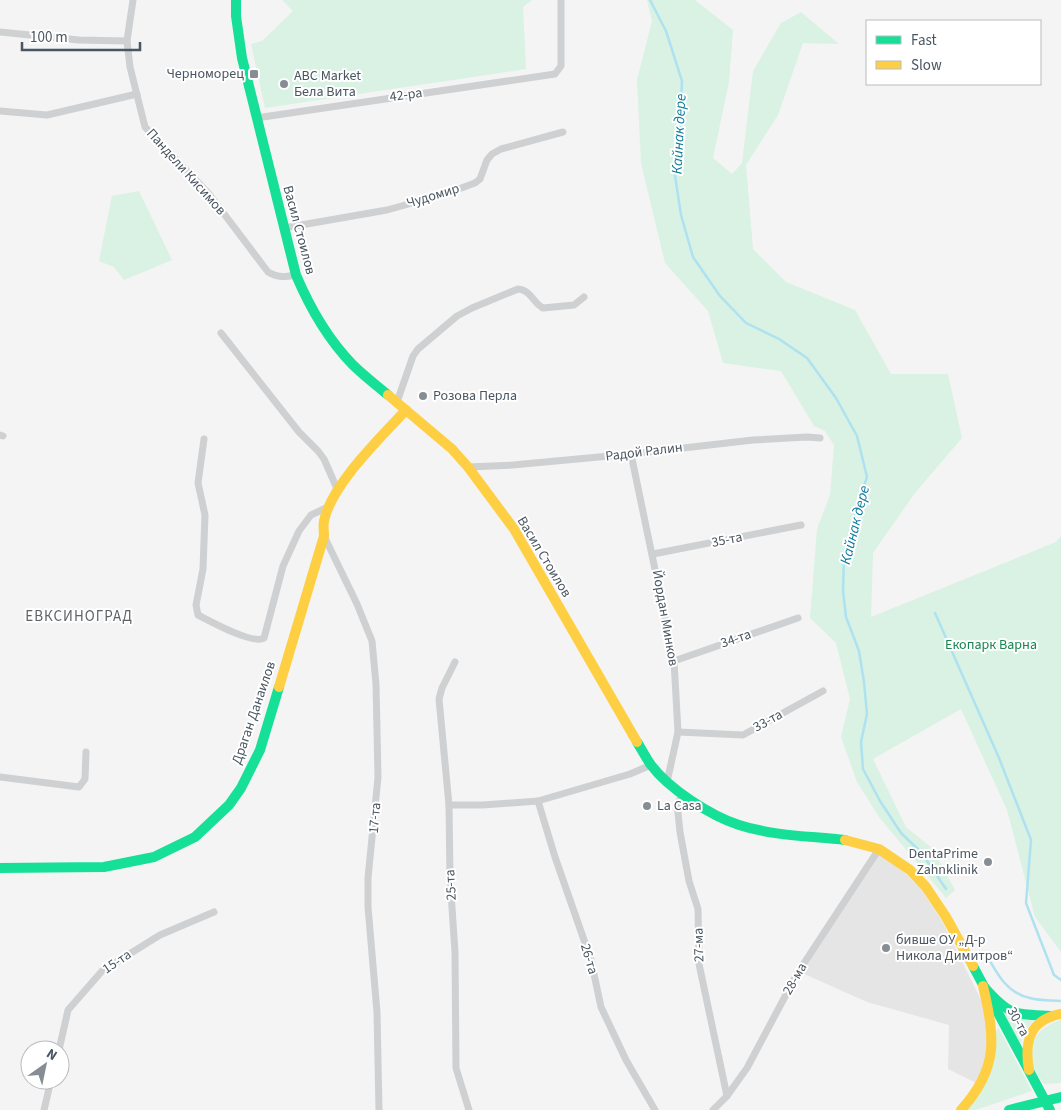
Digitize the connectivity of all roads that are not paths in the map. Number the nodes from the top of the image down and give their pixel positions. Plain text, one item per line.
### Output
1 (133, 0) edge
2 (236, 0) edge
3 (561, 0) edge
4 (0, 32) edge
5 (127, 41) junction
6 (137, 94) junction
7 (0, 111) edge
8 (256, 118) junction
9 (563, 132) dead end
10 (284, 228) junction
11 (296, 275) junction
12 (584, 297) dead end
13 (221, 333) dead end
14 (397, 402) junction
15 (406, 410) junction
16 (820, 438) dead end
17 (204, 439) dead end
18 (631, 454) junction
19 (468, 467) junction
20 (338, 491) junction
21 (328, 507) junction
22 (801, 525) dead end
23 (324, 536) junction
24 (653, 554) junction
25 (798, 618) dead end
26 (674, 661) junction
27 (455, 662) dead end
28 (822, 691) dead end
29 (678, 732) junction
30 (86, 752) dead end
31 (652, 765) junction
32 (0, 777) edge
33 (667, 782) junction
34 (683, 795) junction
35 (538, 801) junction
36 (449, 805) junction
37 (879, 849) junction
38 (0, 868) edge
39 (214, 912) dead end
40 (983, 986) junction
41 (1056, 1015) edge
42 (60, 1040) edge
43 (1029, 1070) junction
44 (49, 1090) edge
45 (727, 1096) junction
46 (1061, 1097) edge
47 (44, 1110) edge
48 (379, 1110) edge
49 (469, 1110) edge
50 (655, 1110) edge
51 (713, 1110) edge
52 (961, 1110) edge
53 (1009, 1110) edge
54 (1050, 1110) edge

1 - 5 street, Пандели Кисимов
2 - 8 main road, Васил Стоилов
3 - 8 street, 42-ра
4 - 5 street
5 - 6 street, Пандели Кисимов
6 - 7 street
6 - 11 street, Пандели Кисимов
8 - 10 main road, Васил Стоилов
9 - 10 street, Чудомир
10 - 11 main road, Васил Стоилов
11 - 14 main road, Васил Стоилов
12 - 14 street
13 - 20 street
14 - 15 main road, Васил Стоилов
15 - 19 main road, Васил Стоилов
15 - 20 main road, Драган Данаилов
16 - 18 street, Радой Ралин
17 - 21 street
18 - 19 street, Радой Ралин
18 - 24 street, Йордан Минков
19 - 31 main road, Васил Стоилов
20 - 21 main road, Драган Данаилов
21 - 23 main road, Драган Данаилов
22 - 24 street, 35-та
23 - 38 main road, Драган Данаилов
23 - 48 street, 17-та
24 - 26 street, Йордан Минков
25 - 26 street, 34-та
26 - 29 street, Йордан Минков
27 - 36 street, 25-та
28 - 29 street, 33-та
29 - 33 street, Йордан Минков
30 - 32 street
31 - 33 main road, Васил Стоилов
31 - 35 street
33 - 34 main road, Васил Стоилов
34 - 37 main road, Васил Стоилов
34 - 45 street, 27-ма
35 - 36 street
35 - 50 street, 26-та
36 - 49 street, 25-та
37 - 40 main road, Васил Стоилов
37 - 45 street, 28-ма
39 - 42 street, 15-та
40 - 41 main road
40 - 43 main road, 30-та
40 - 52 main road
41 - 43 main road
43 - 54 main road, 30-та
44 - 47 street
45 - 51 street, 28-ма
46 - 53 main road

